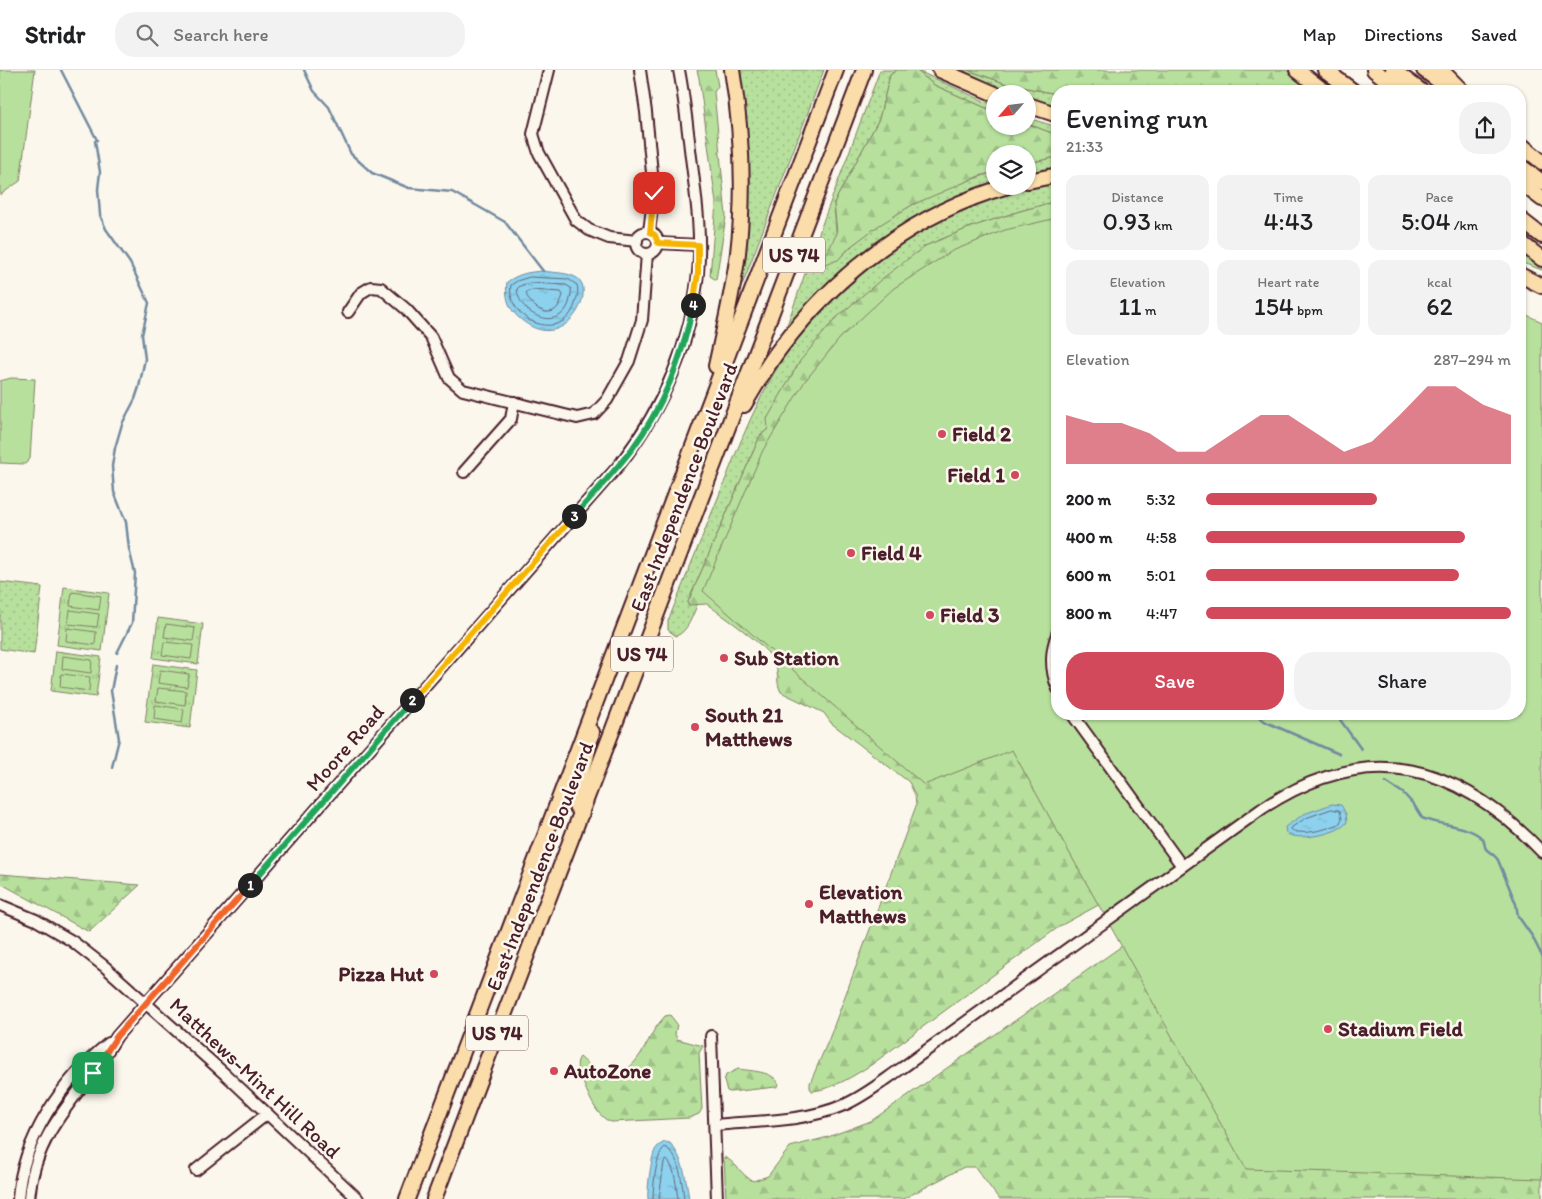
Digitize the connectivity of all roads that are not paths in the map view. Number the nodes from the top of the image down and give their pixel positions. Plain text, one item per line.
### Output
1 (549, 70) edge
2 (640, 70) edge
3 (679, 70) edge
4 (732, 70) edge
5 (836, 70) edge
6 (864, 70) edge
7 (940, 70) edge
8 (1297, 70) edge
9 (1325, 70) edge
10 (1374, 70) edge
11 (1393, 70) edge
12 (1424, 70) edge
13 (1441, 70) edge
14 (1316, 85) edge
15 (1345, 85) edge
16 (1393, 85) edge
17 (1413, 85) edge
18 (1444, 85) edge
19 (1456, 85) edge
20 (986, 90) edge
21 (1036, 108) edge
22 (1051, 113) edge
23 (1526, 149) edge
24 (1542, 162) edge
25 (1526, 170) edge
26 (1051, 176) edge
27 (1036, 179) edge
28 (1542, 182) edge
29 (1526, 187) edge
30 (986, 194) edge
31 (1542, 199) edge
32 (1526, 224) edge
33 (650, 232) junction
34 (1542, 236) edge
35 (636, 241) junction
36 (658, 243) junction
37 (698, 245) junction
38 (1526, 247) edge
39 (648, 254) junction
40 (1542, 259) edge
41 (1526, 279) edge
42 (1542, 286) edge
43 (348, 312) dead end
44 (514, 402) junction
45 (708, 406) junction
46 (724, 440) junction
47 (464, 472) dead end
48 (601, 689) junction
49 (1076, 720) edge
50 (582, 812) junction
51 (1542, 852) edge
52 (1182, 866) junction
53 (0, 905) edge
54 (147, 1004) junction
55 (117, 1036) junction
56 (711, 1036) dead end
57 (267, 1114) junction
58 (715, 1125) junction
59 (196, 1170) dead end
60 (18, 1199) edge
61 (29, 1199) edge
62 (358, 1199) edge
63 (407, 1199) edge
64 (434, 1199) edge
65 (717, 1199) edge

1 - 35 street
2 - 33 street
3 - 37 street, Moore Road
4 - 45 highway
5 - 45 highway, East Independence Boulevard / US 74
6 - 46 highway, East Independence Boulevard / US 74
7 - 20 highway
8 - 14 highway
9 - 15 highway
10 - 16 highway
11 - 17 highway
12 - 18 highway
13 - 19 highway
21 - 22 highway
23 - 24 highway
25 - 28 highway
26 - 27 highway
29 - 31 highway
30 - 46 highway
32 - 34 highway
33 - 35 street
33 - 36 street
35 - 39 street
36 - 37 street
36 - 39 street
37 - 54 street, Moore Road
38 - 40 highway
39 - 44 street
41 - 42 highway
43 - 44 street
44 - 47 street
45 - 48 highway, East Independence Boulevard / US 74
46 - 50 highway, East Independence Boulevard / US 74
48 - 50 highway
48 - 63 highway, East Independence Boulevard / US 74
49 - 52 street
50 - 64 highway, East Independence Boulevard / US 74
51 - 52 street
52 - 58 street
53 - 54 street, Matthews-Mint Hill Road
54 - 55 street, Moore Road
54 - 57 street, Matthews-Mint Hill Road
55 - 60 street
55 - 61 street
56 - 58 street
57 - 59 street
57 - 62 street, Matthews-Mint Hill Road
58 - 65 street

